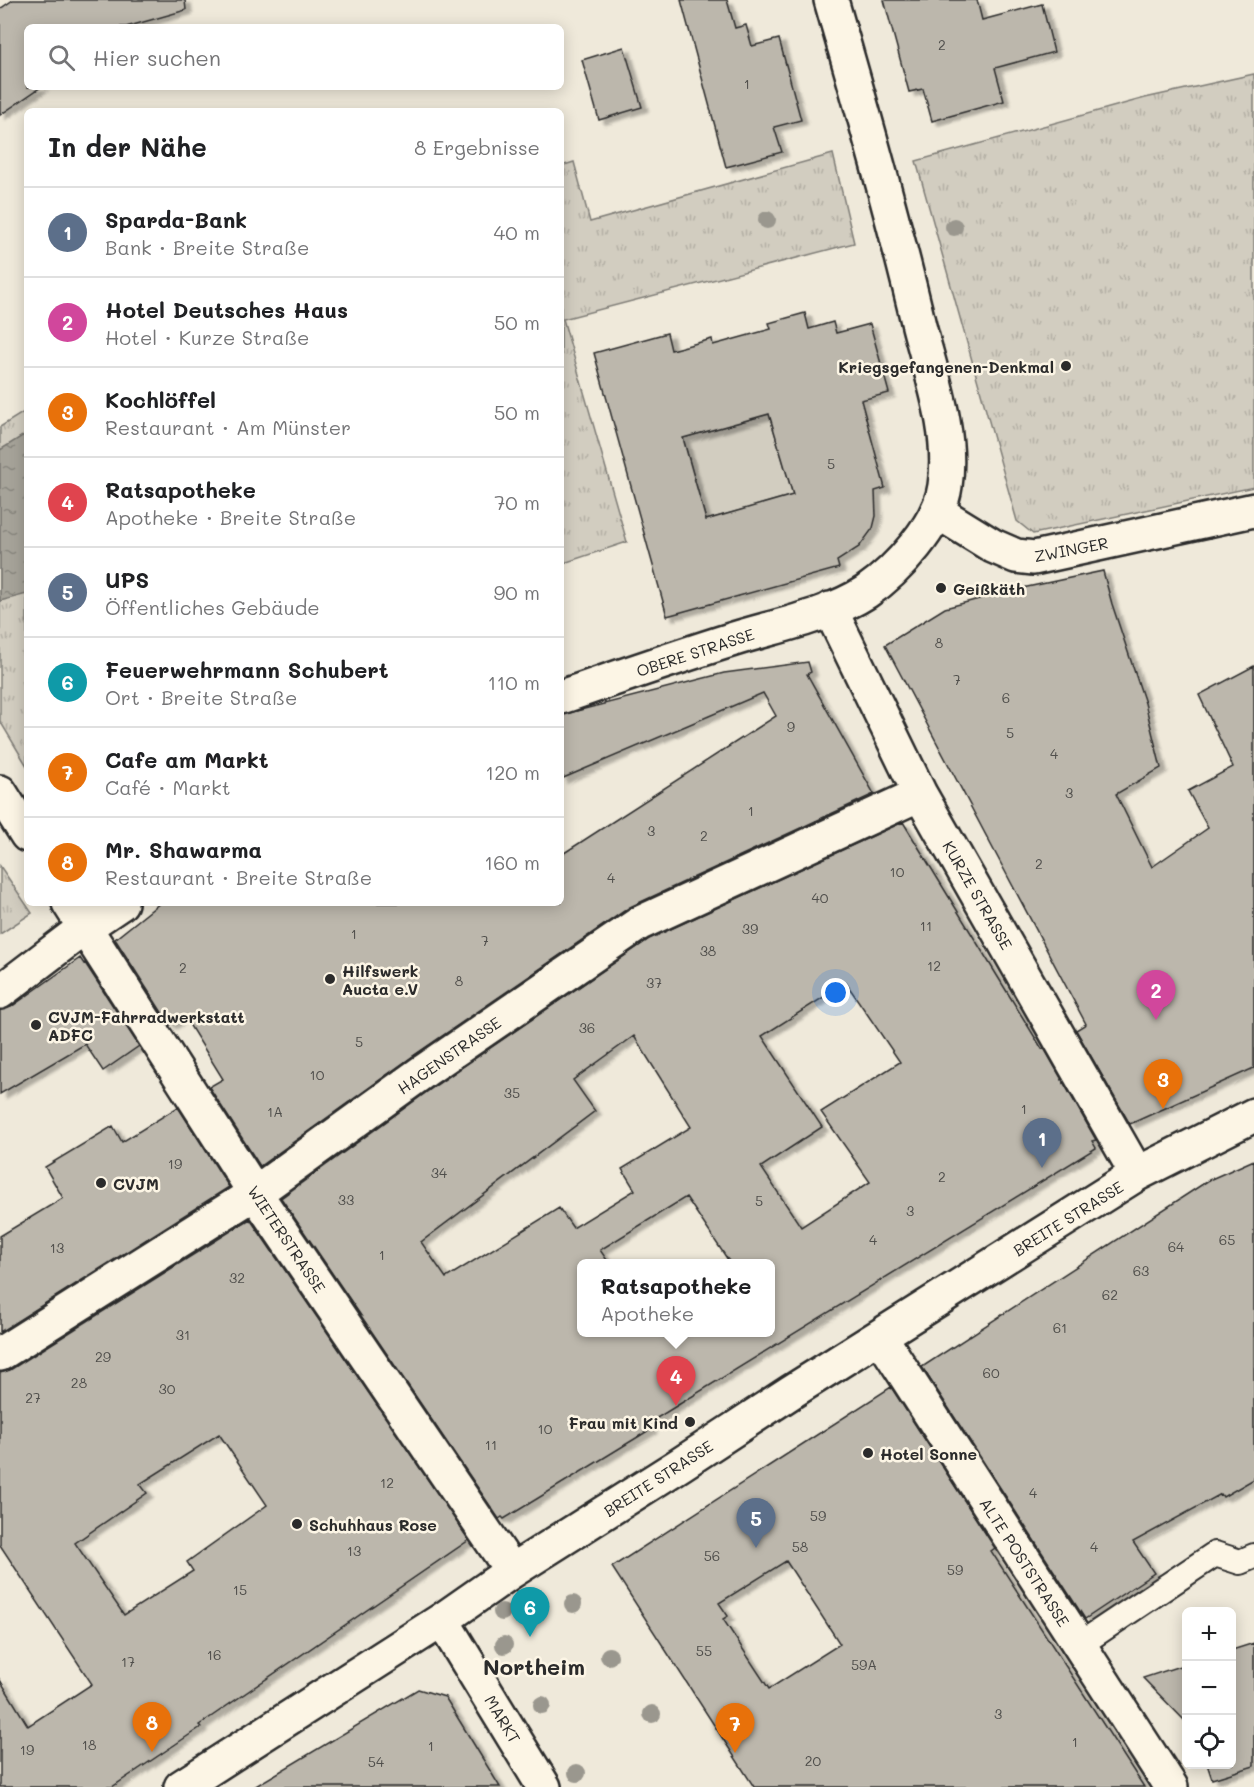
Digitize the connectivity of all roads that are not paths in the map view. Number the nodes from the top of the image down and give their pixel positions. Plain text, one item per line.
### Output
1 (831, 0) edge
2 (1254, 510) edge
3 (938, 512) junction
4 (830, 609) junction
5 (564, 696) edge
6 (0, 792) edge
7 (920, 794) junction
8 (24, 829) edge
9 (111, 906) edge
10 (76, 916) edge
11 (0, 992) edge
12 (1254, 1115) edge
13 (1137, 1174) junction
14 (255, 1192) junction
15 (880, 1336) junction
16 (0, 1354) edge
17 (1254, 1556) edge
18 (512, 1571) junction
19 (442, 1620) junction
20 (1079, 1645) junction
21 (181, 1787) edge
22 (544, 1787) edge
23 (1171, 1787) edge

1 - 3 street
2 - 3 street, ZWINGER
3 - 4 street
4 - 5 street, OBERE STRASSE
4 - 7 street, KURZE STRASSE
6 - 8 street
7 - 13 street, KURZE STRASSE
7 - 14 street, HAGENSTRASSE
9 - 10 street
10 - 11 street
10 - 14 street, WIETERSTRASSE
12 - 13 street, BREITE STRASSE
13 - 15 street, BREITE STRASSE
14 - 16 street, HAGENSTRASSE
14 - 18 street, WIETERSTRASSE
15 - 18 street, BREITE STRASSE
15 - 20 street, ALTE POSTSTRASSE
17 - 20 lane
18 - 19 street, BREITE STRASSE
19 - 21 street, BREITE STRASSE
19 - 22 street, MARKT
20 - 23 street, ALTE POSTSTRASSE

